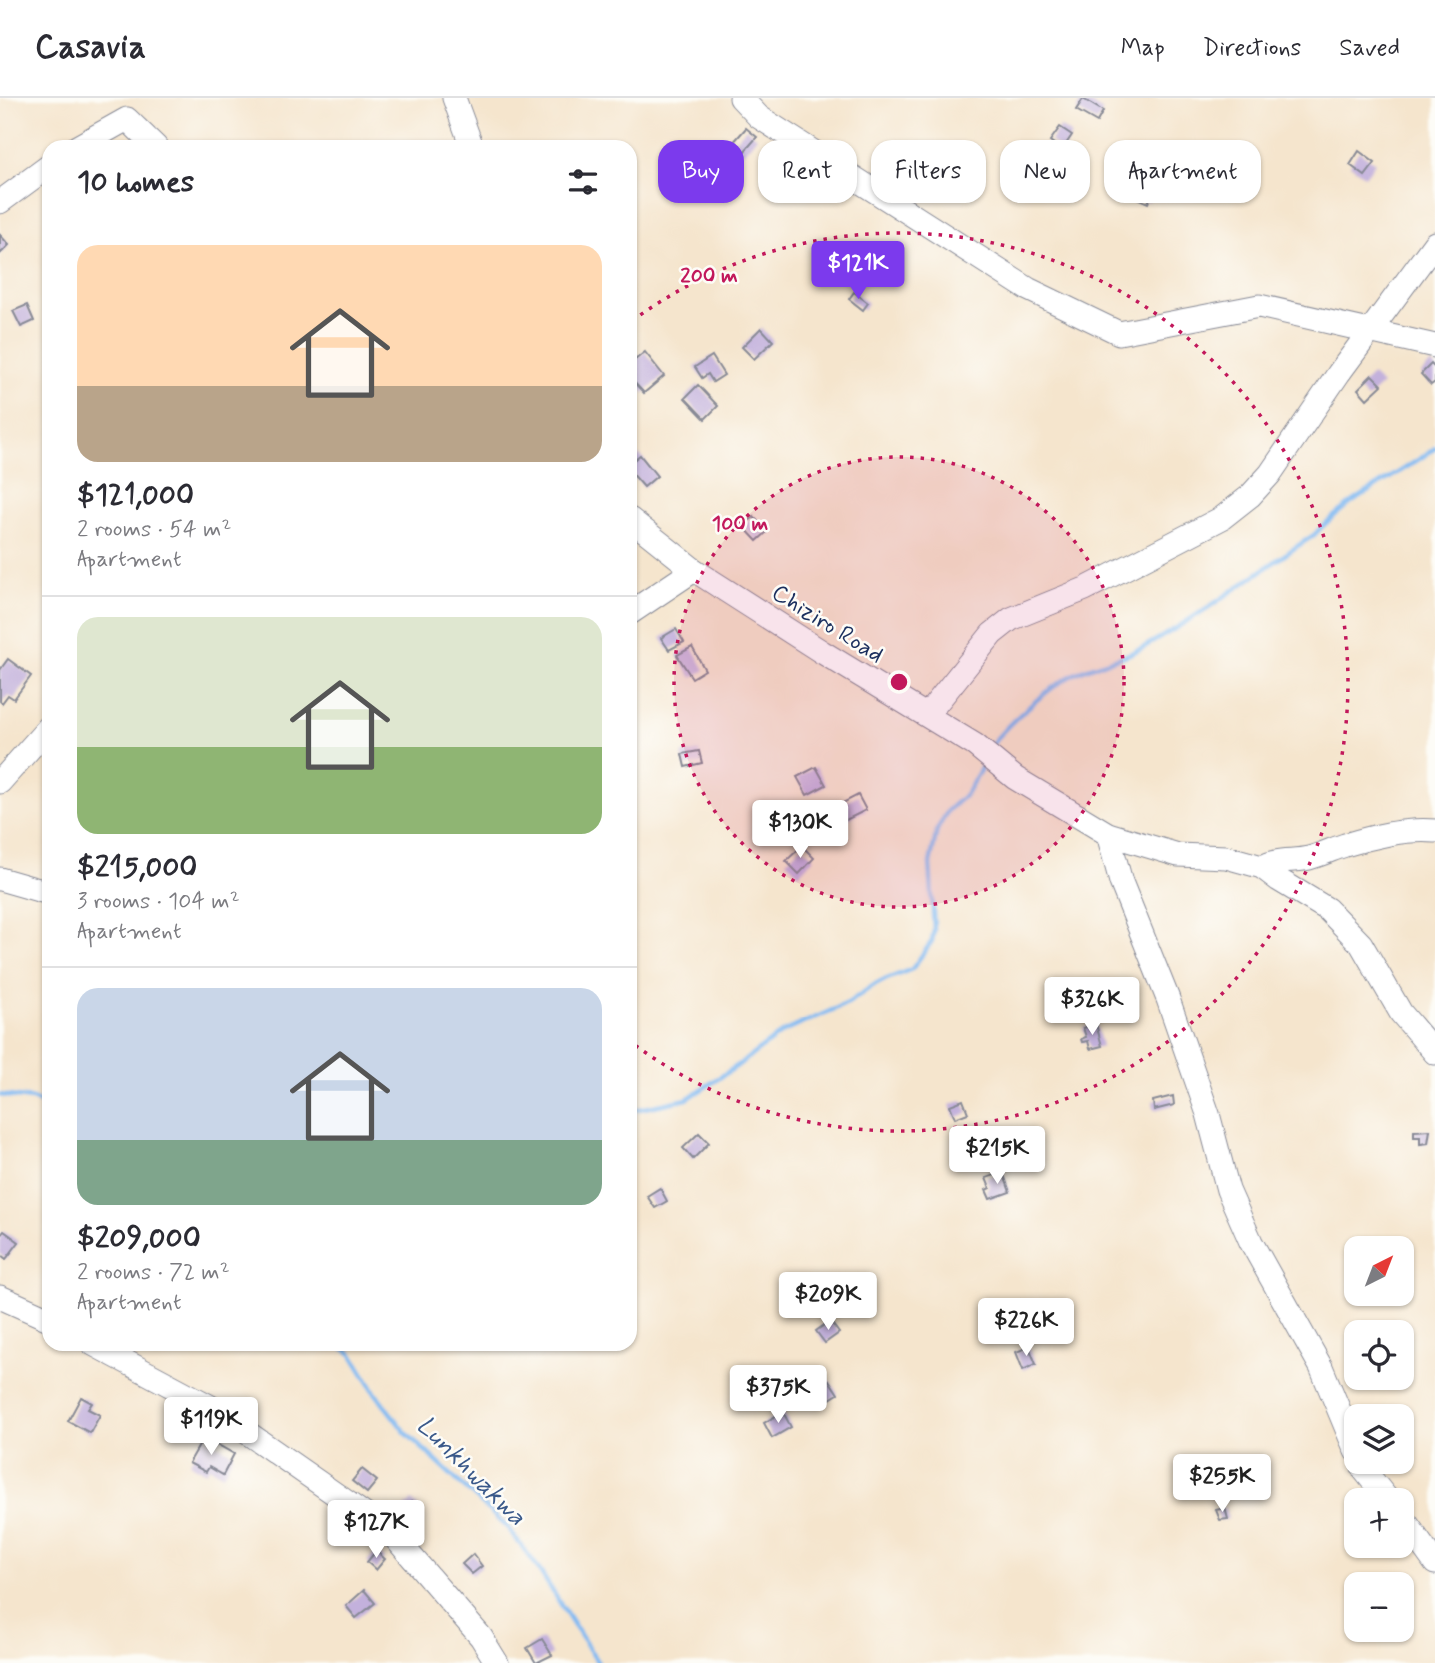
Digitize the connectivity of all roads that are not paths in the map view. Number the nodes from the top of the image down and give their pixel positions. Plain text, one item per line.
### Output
1 (454, 98) edge
2 (741, 98) edge
3 (90, 140) edge
4 (149, 140) edge
5 (469, 140) edge
6 (42, 171) edge
7 (0, 202) edge
8 (1435, 243) edge
9 (1369, 331) junction
10 (1435, 345) edge
11 (637, 525) edge
12 (694, 570) junction
13 (637, 608) edge
14 (927, 715) junction
15 (42, 735) edge
16 (0, 782) edge
17 (1435, 831) edge
18 (1108, 834) junction
19 (1262, 867) junction
20 (0, 879) edge
21 (42, 891) edge
22 (1435, 1053) edge
23 (0, 1297) edge
24 (42, 1316) edge
25 (106, 1351) edge
26 (1344, 1422) edge
27 (1367, 1474) edge
28 (1378, 1488) edge
29 (1414, 1534) edge
30 (1435, 1563) edge
31 (497, 1663) edge

1 - 5 street
2 - 9 street
3 - 4 street
6 - 7 street
8 - 9 street
9 - 10 street
9 - 14 street
11 - 12 street, Chiziro Road
12 - 13 street
12 - 14 street, Chiziro Road
14 - 18 street, Chiziro Road
15 - 16 street
17 - 19 street
18 - 19 street, Chiziro Road
18 - 26 street
19 - 22 street
20 - 21 street
23 - 24 street
25 - 31 street
27 - 28 street
29 - 30 street

